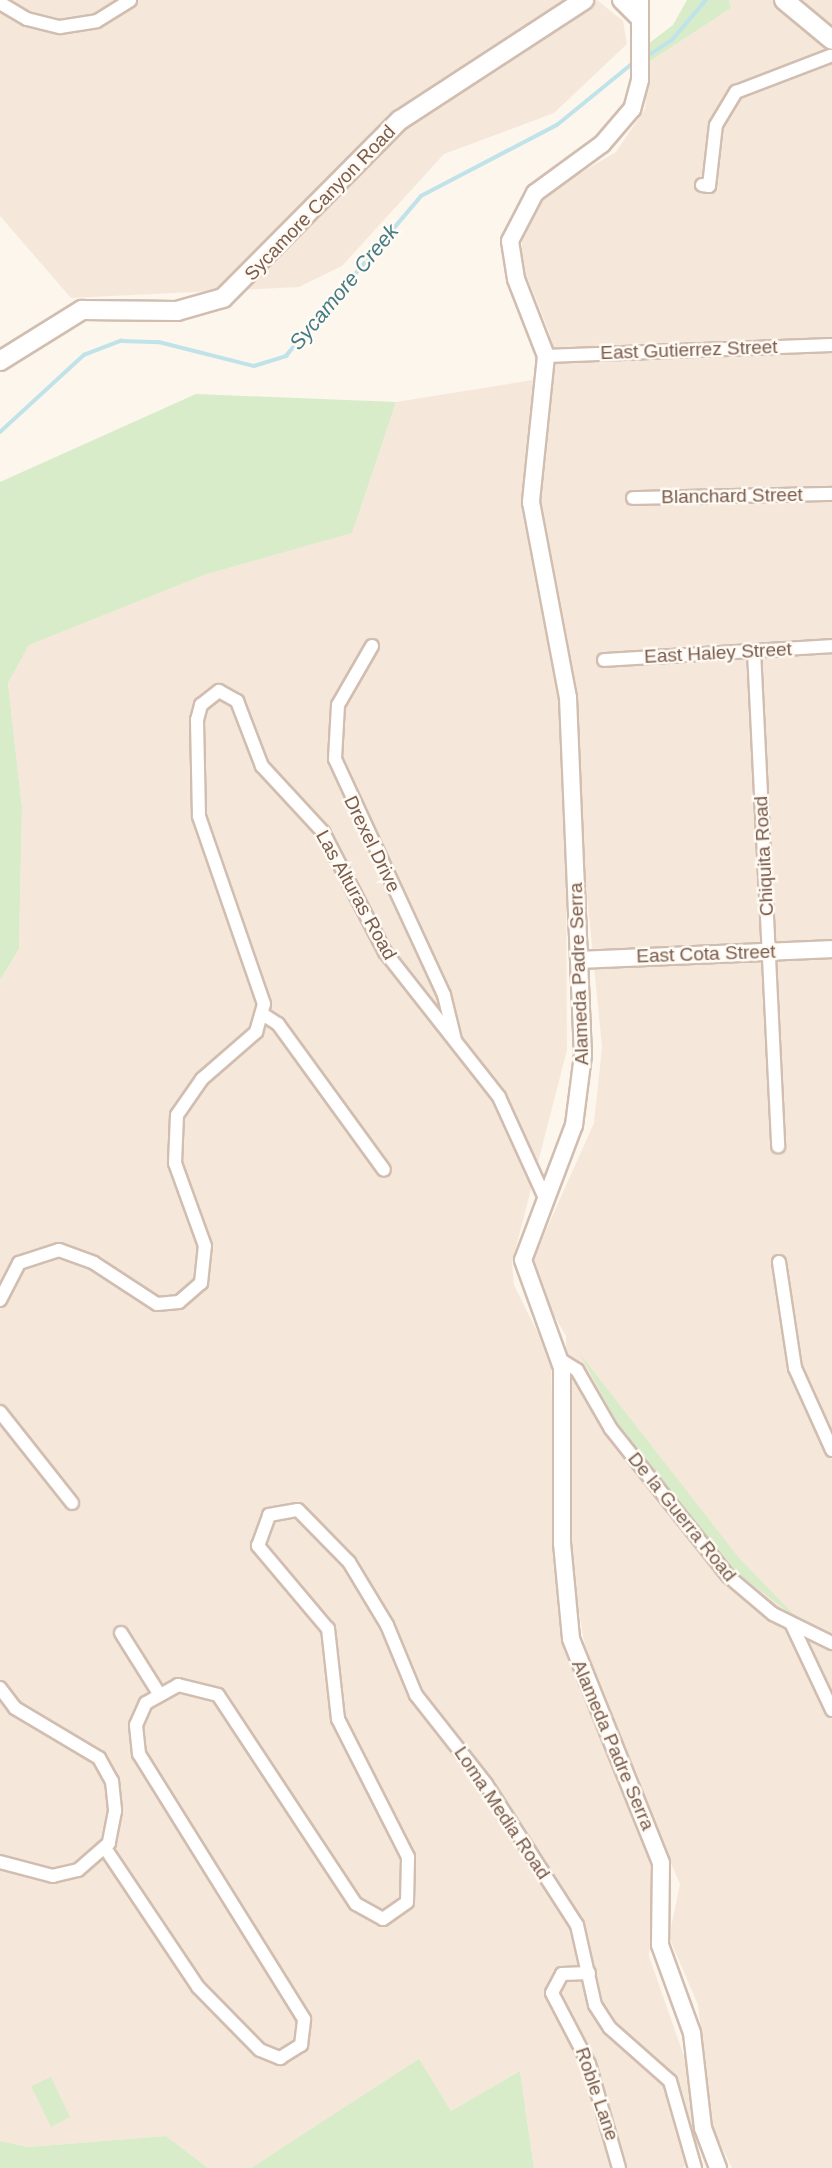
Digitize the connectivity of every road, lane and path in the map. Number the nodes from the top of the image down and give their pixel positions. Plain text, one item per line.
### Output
1 (130, 0) edge
2 (584, 0) edge
3 (621, 0) edge
4 (785, 0) edge
5 (0, 3) edge
6 (637, 7) edge
7 (831, 49) edge
8 (702, 185) dead end
9 (832, 345) edge
10 (546, 356) junction
11 (0, 361) edge
12 (832, 494) edge
13 (633, 498) dead end
14 (372, 646) dead end
15 (832, 646) edge
16 (754, 651) junction
17 (604, 660) dead end
18 (832, 948) edge
19 (768, 952) junction
20 (580, 960) junction
21 (264, 1015) junction
22 (455, 1040) junction
23 (778, 1146) dead end
24 (384, 1170) dead end
25 (545, 1198) junction
26 (779, 1262) dead end
27 (0, 1300) edge
28 (561, 1360) junction
29 (0, 1412) edge
30 (832, 1450) edge
31 (72, 1503) dead end
32 (792, 1625) junction
33 (121, 1633) dead end
34 (832, 1643) edge
35 (0, 1689) edge
36 (158, 1692) junction
37 (832, 1710) edge
38 (105, 1848) junction
39 (0, 1862) edge
40 (589, 1973) junction
41 (619, 2168) edge
42 (695, 2168) edge
43 (718, 2168) edge

1 - 5 street
2 - 11 main road, Sycamore Canyon Road
3 - 6 street
4 - 7 main road
6 - 10 street, Alameda Padre Serra
7 - 8 street
9 - 10 street, East Gutierrez Street
10 - 20 street, Alameda Padre Serra
12 - 13 street, Blanchard Street
14 - 22 street, Drexel Drive
15 - 16 street, East Haley Street
16 - 17 street, East Haley Street
16 - 19 street, Chiquita Road
18 - 19 street, East Cota Street
19 - 20 street, East Cota Street
19 - 23 street, Chiquita Road
20 - 25 street, Alameda Padre Serra
21 - 22 street, Las Alturas Road
21 - 24 street
21 - 27 street
22 - 25 street, Las Alturas Road
25 - 28 street, Alameda Padre Serra
26 - 30 street
28 - 32 street, De la Guerra Road
28 - 43 street, Alameda Padre Serra
29 - 31 street
32 - 34 street, De la Guerra Road
32 - 37 street
33 - 36 street
35 - 38 street
36 - 38 street
36 - 40 street, Loma Media Road
38 - 39 street
40 - 41 street, Roble Lane
40 - 42 street, Loma Media Road

